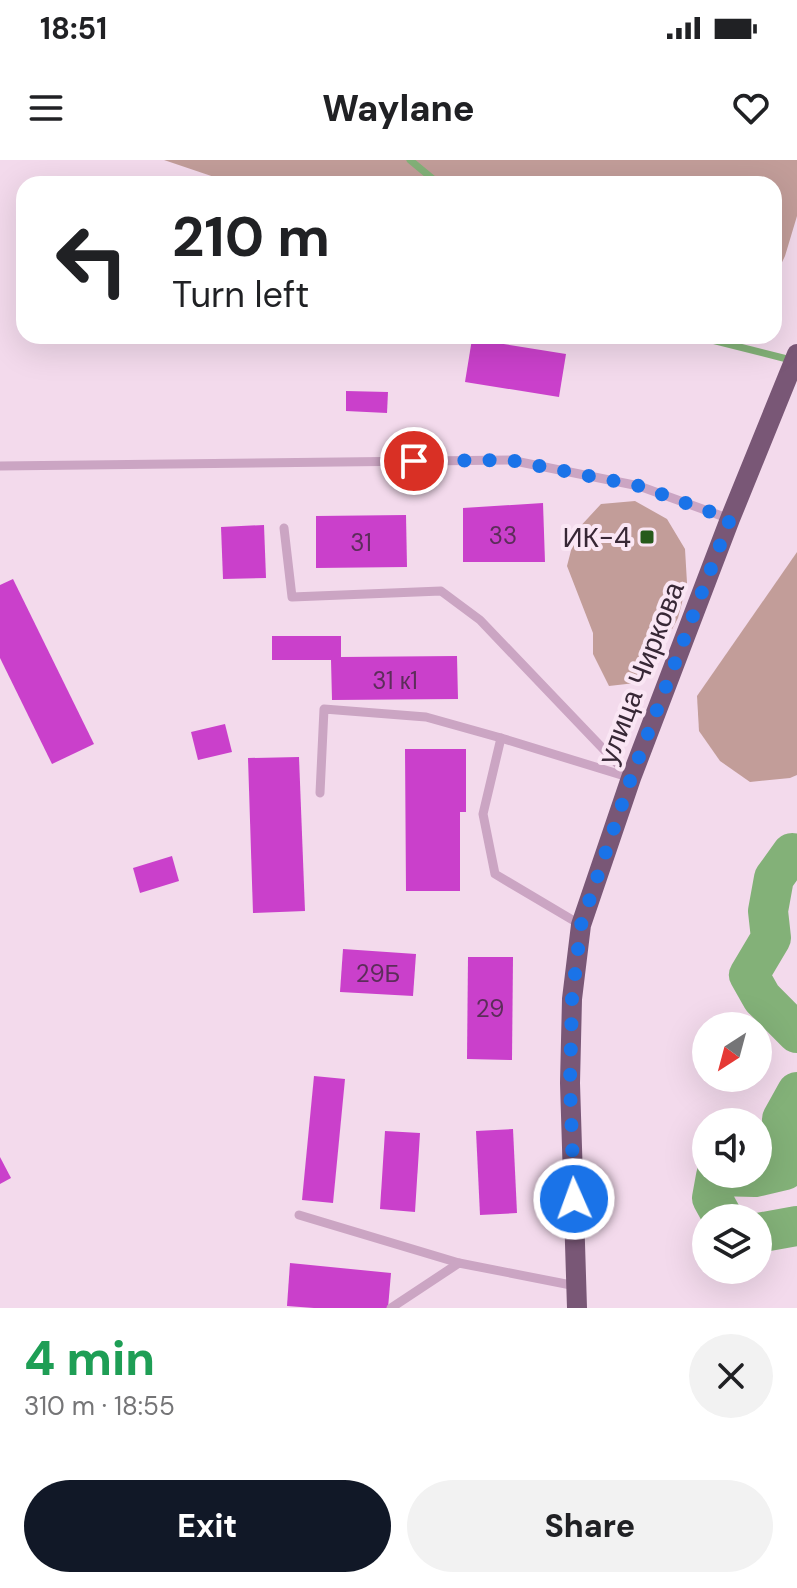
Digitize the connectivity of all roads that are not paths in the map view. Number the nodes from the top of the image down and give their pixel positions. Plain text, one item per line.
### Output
1 (797, 354) edge
2 (0, 466) edge
3 (730, 519) junction
4 (284, 528) dead end
5 (501, 738) junction
6 (631, 778) junction
7 (320, 793) dead end
8 (581, 925) junction
9 (299, 1215) dead end
10 (459, 1263) junction
11 (576, 1286) junction
12 (391, 1308) edge
13 (577, 1308) edge

1 - 3 main road, улица Чиркова
2 - 3 lane
3 - 6 main road, улица Чиркова
4 - 6 lane
5 - 6 lane
5 - 7 lane
5 - 8 lane
6 - 8 main road, улица Чиркова
8 - 11 main road, улица Чиркова
9 - 10 lane
10 - 11 lane
10 - 12 lane
11 - 13 main road, улица Чиркова

